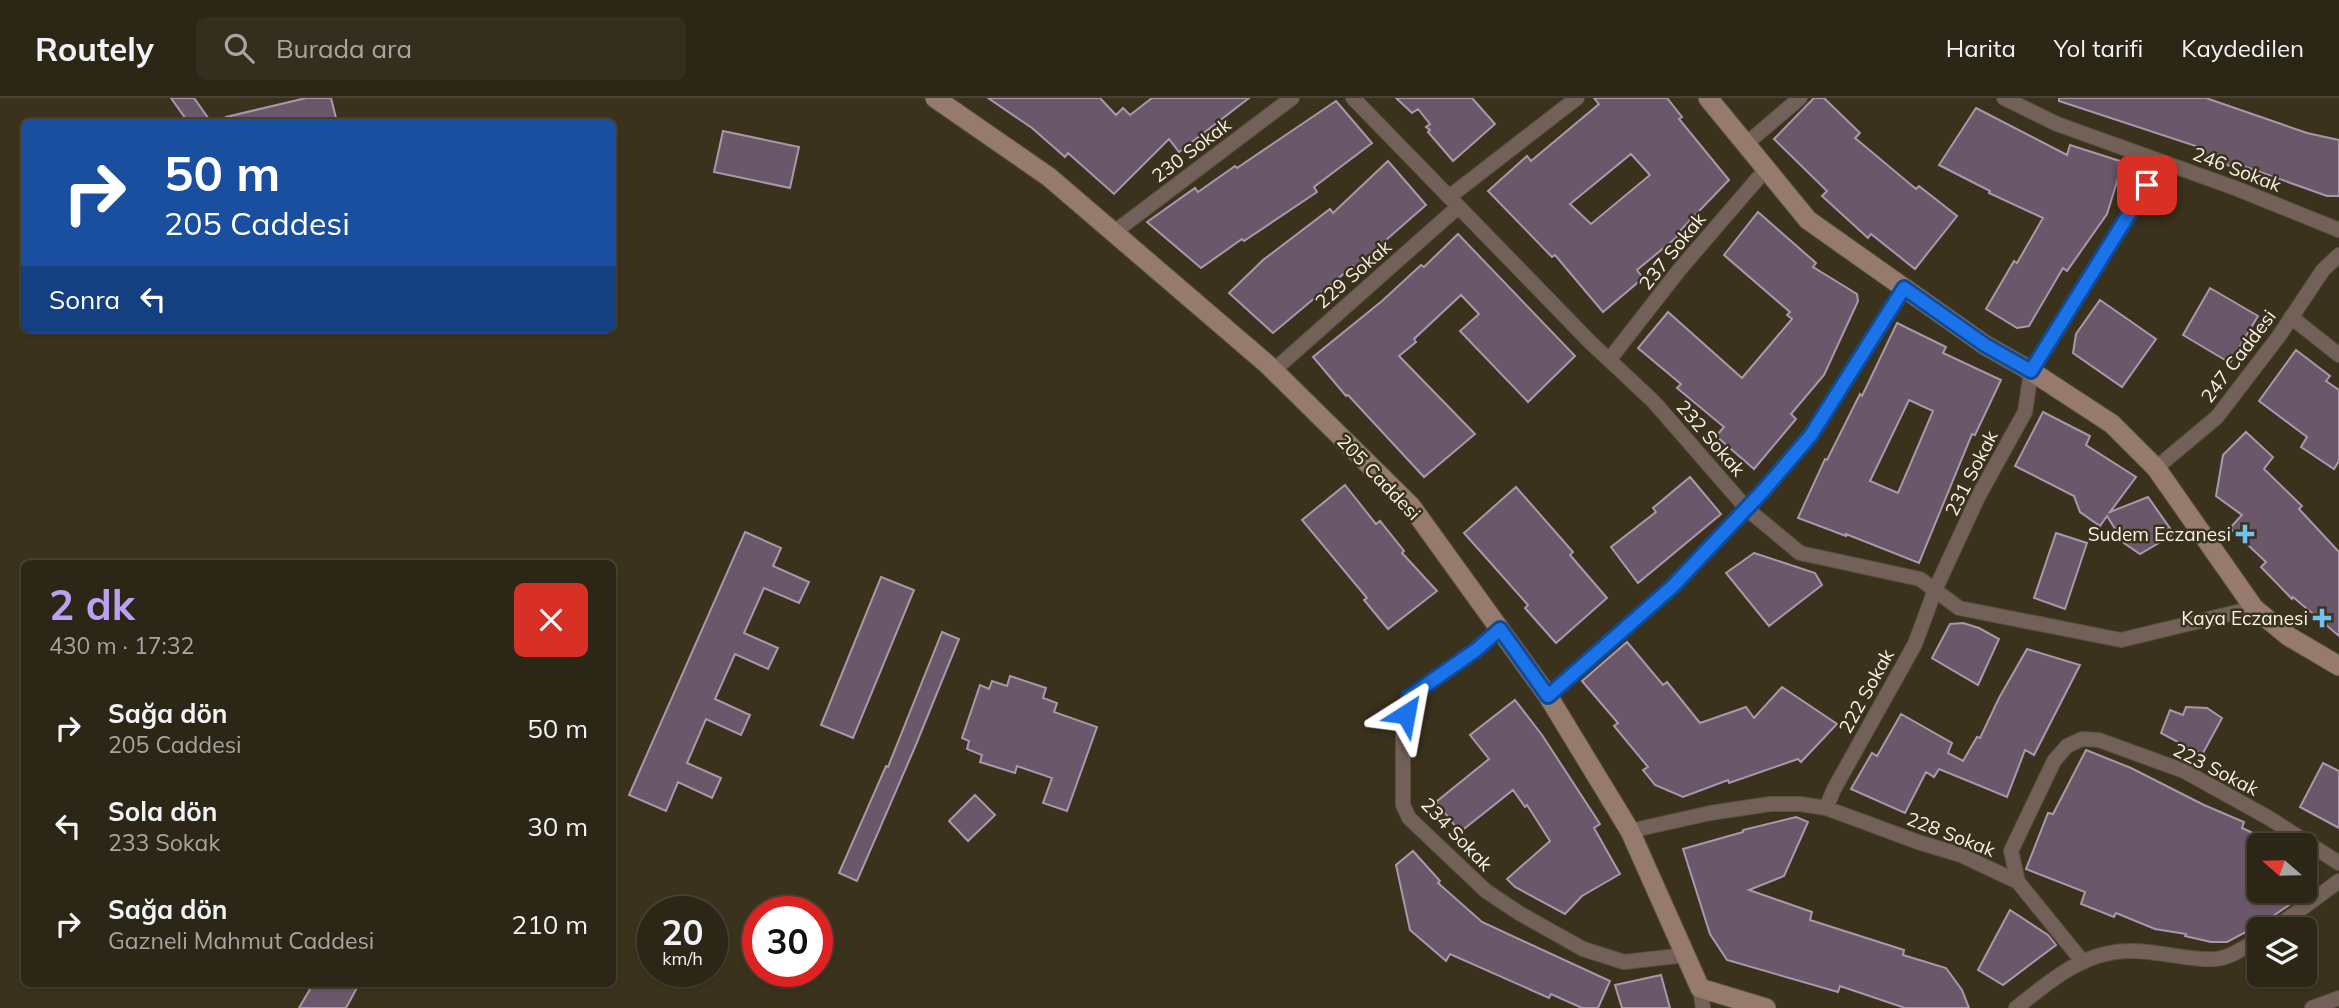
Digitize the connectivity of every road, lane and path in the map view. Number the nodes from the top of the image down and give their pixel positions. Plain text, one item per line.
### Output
1 (935, 98) edge
2 (1292, 98) edge
3 (1353, 98) edge
4 (1577, 98) edge
5 (1708, 98) edge
6 (1800, 98) edge
7 (2004, 98) edge
8 (1745, 144) junction
9 (2162, 162) junction
10 (1766, 169) junction
11 (1453, 202) junction
12 (2339, 230) edge
13 (1113, 233) junction
14 (2339, 255) edge
15 (1904, 288) junction
16 (2291, 317) junction
17 (2339, 355) edge
18 (1609, 360) junction
19 (1273, 370) junction
20 (2031, 371) junction
21 (2156, 468) junction
22 (1747, 509) junction
23 (1935, 590) junction
24 (2254, 608) junction
25 (1500, 629) junction
26 (2339, 666) edge
27 (1548, 696) junction
28 (1826, 808) junction
29 (1630, 831) junction
30 (2339, 863) edge
31 (2339, 881) edge
32 (2018, 882) junction
33 (2290, 917) edge
34 (2247, 946) edge
35 (1686, 955) junction
36 (2083, 962) junction
37 (1700, 988) junction
38 (2339, 998) edge
39 (1703, 1008) edge
40 (1766, 1008) edge
41 (2016, 1008) edge
42 (2312, 1008) edge

1 - 13 street, 205 Caddesi
2 - 13 street, 230 Sokak
3 - 11 street, 232 Sokak
4 - 11 street, 229 Sokak
5 - 8 street
6 - 8 street
7 - 9 street, 246 Sokak
8 - 10 street
9 - 12 street, 246 Sokak
9 - 20 street
10 - 15 street
10 - 18 street, 237 Sokak
11 - 18 street, 232 Sokak
11 - 19 street, 229 Sokak
13 - 19 street, 205 Caddesi
14 - 16 street, 247 Caddesi
15 - 20 street
15 - 22 street
16 - 17 street
16 - 21 street, 247 Caddesi
18 - 22 street, 232 Sokak
19 - 25 street, 205 Caddesi
20 - 21 street
20 - 23 street, 231 Sokak
21 - 24 street
22 - 23 street, 232 Sokak
22 - 27 street
23 - 24 street, 232 Sokak
23 - 28 street, 222 Sokak
24 - 26 street
25 - 27 street, 205 Caddesi
25 - 35 street, 234 Sokak
27 - 29 street, 205 Caddesi
28 - 29 street, 228 Sokak
28 - 32 street, 228 Sokak
29 - 35 street, 205 Caddesi
30 - 32 street, 223 Sokak
31 - 33 street
32 - 36 street, 228 Sokak
34 - 36 street
35 - 37 street, 205 Caddesi
36 - 41 street
37 - 39 street, 205 Caddesi
37 - 40 street
38 - 42 street

